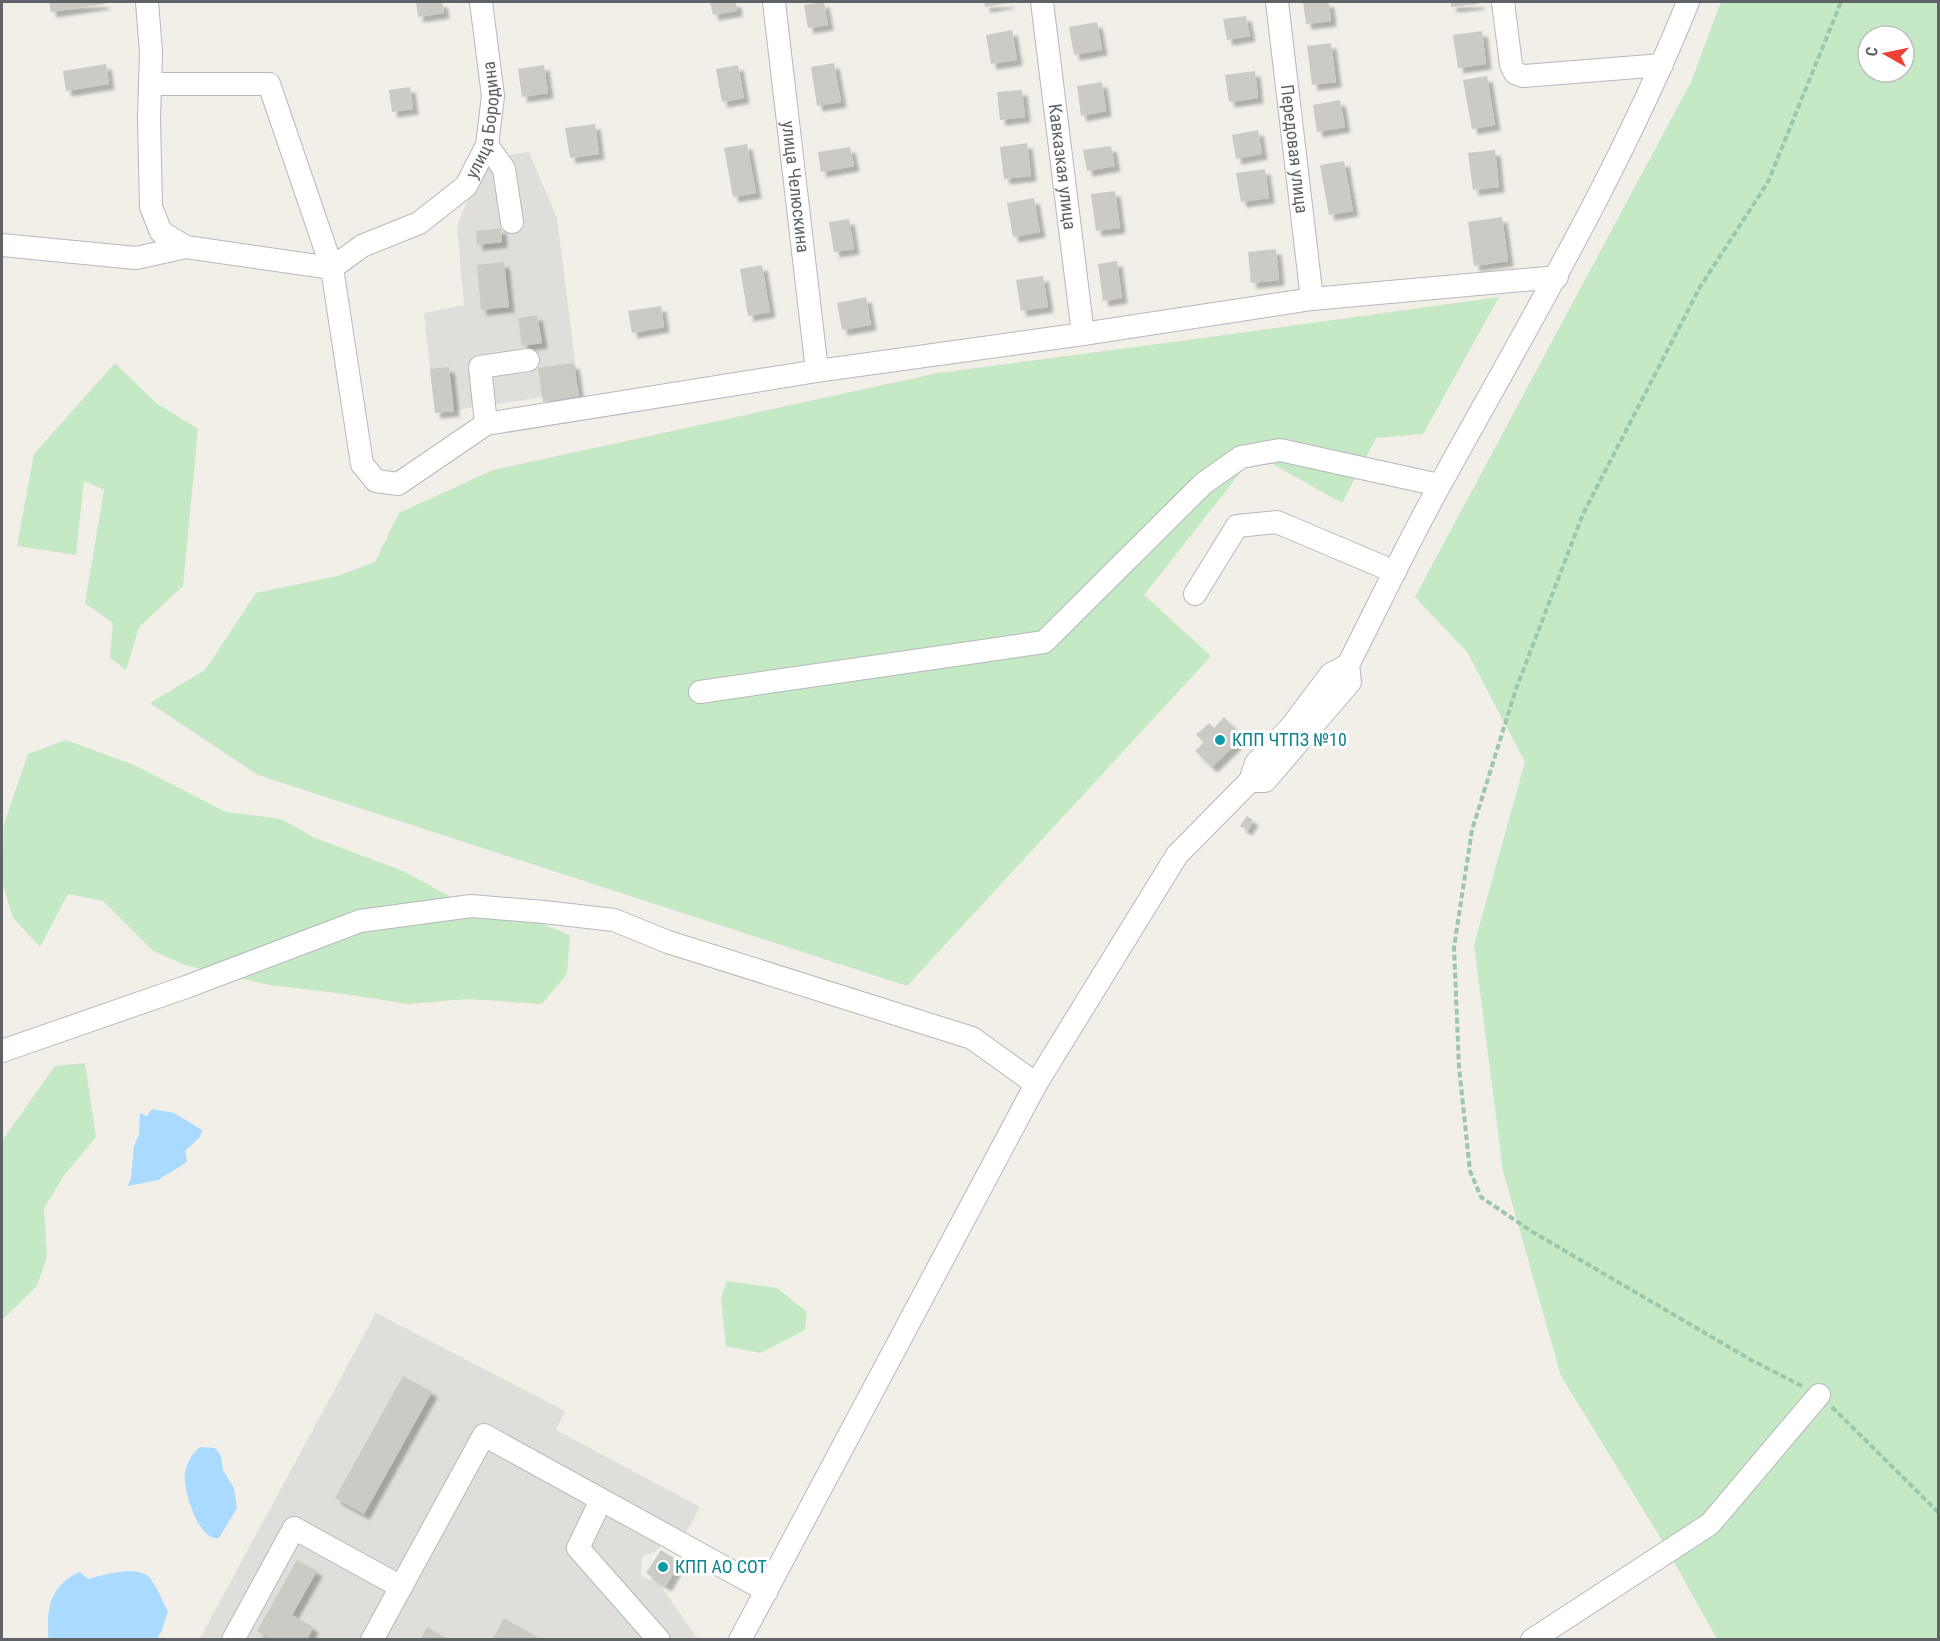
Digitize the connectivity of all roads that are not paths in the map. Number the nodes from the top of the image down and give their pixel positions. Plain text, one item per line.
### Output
1 (147, 2) edge
2 (481, 2) edge
3 (774, 2) edge
4 (1042, 2) edge
5 (1277, 2) edge
6 (1503, 2) edge
7 (1688, 2) edge
8 (1662, 65) junction
9 (150, 84) junction
10 (487, 146) junction
11 (512, 222) dead end
12 (2, 245) edge
13 (186, 247) junction
14 (332, 268) junction
15 (1557, 277) junction
16 (1312, 299) junction
17 (1083, 334) junction
18 (528, 360) dead end
19 (817, 370) junction
20 (486, 424) junction
21 (1439, 485) junction
22 (1395, 572) junction
23 (1195, 594) dead end
24 (700, 692) dead end
25 (2, 1052) edge
26 (1036, 1084) junction
27 (1819, 1395) road end
28 (601, 1500) junction
29 (401, 1587) junction
30 (766, 1591) junction
31 (233, 1640) edge
32 (372, 1640) edge
33 (659, 1640) edge
34 (740, 1640) edge
35 (1532, 1640) edge

1 - 9 street
2 - 10 street, улица Бородина
3 - 19 street, улица Челюскина
4 - 17 street, Кавказкая улица
5 - 16 street, Передовая улица
6 - 8 street
7 - 8 street
8 - 15 street
9 - 13 street
9 - 14 street
10 - 11 street
10 - 14 street, улица Бородина
12 - 13 street
13 - 14 street
14 - 20 street
15 - 16 street
15 - 21 street
16 - 17 street
17 - 19 street
18 - 20 street
19 - 20 street
21 - 22 street
21 - 24 street
22 - 23 street
22 - 26 street
25 - 26 street
26 - 30 street
27 - 35 street
28 - 29 street
28 - 30 street
28 - 33 street
29 - 31 street
29 - 32 street
30 - 34 street

